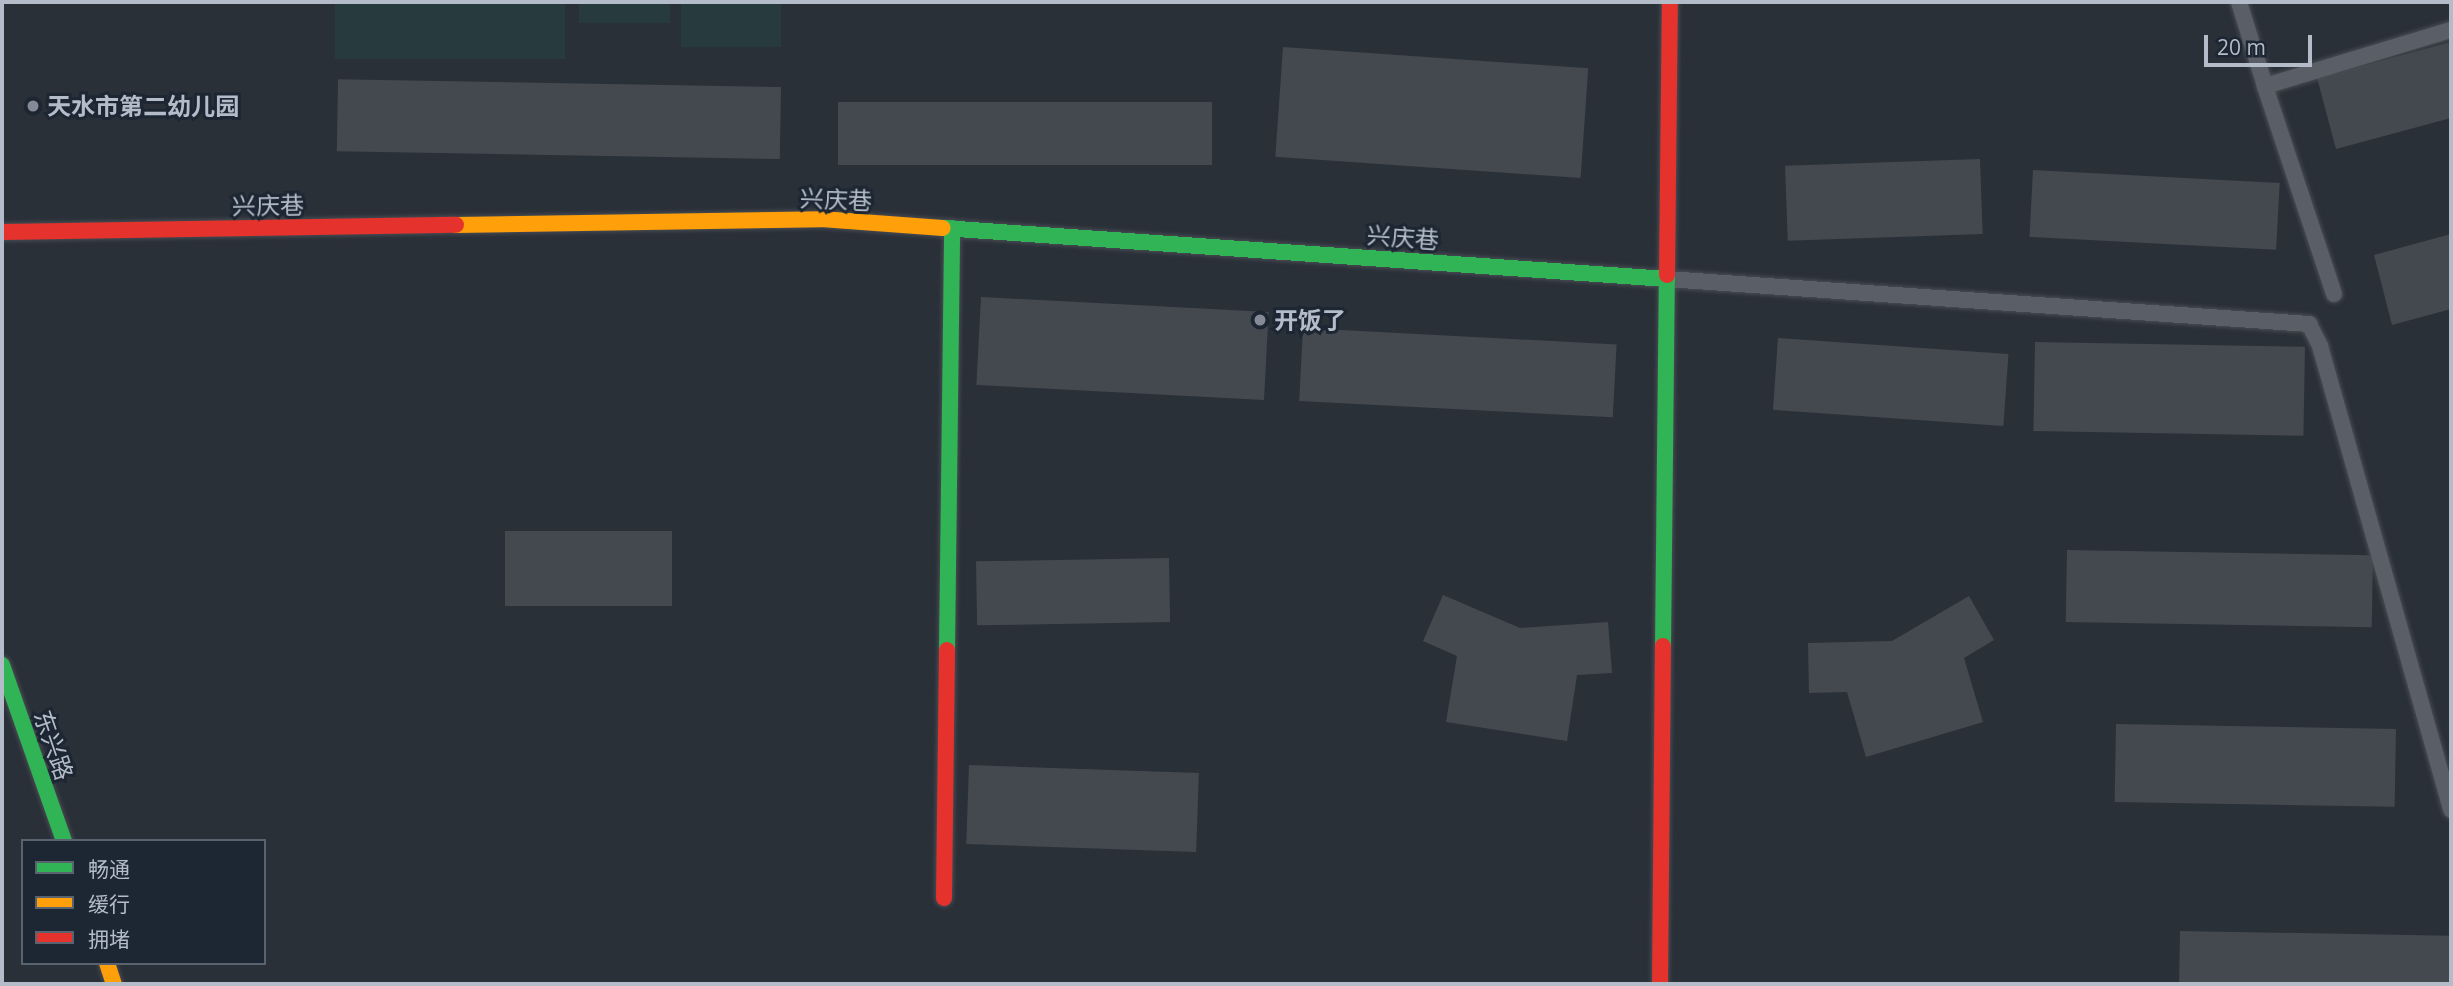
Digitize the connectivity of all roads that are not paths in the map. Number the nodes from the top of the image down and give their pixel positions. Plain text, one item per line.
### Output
1 (1670, 2) edge
2 (2239, 2) edge
3 (2451, 30) edge
4 (2265, 86) junction
5 (952, 228) junction
6 (2, 232) edge
7 (1667, 279) junction
8 (2334, 294) dead end
9 (2, 665) edge
10 (2451, 810) edge
11 (63, 839) edge
12 (944, 898) dead end
13 (108, 965) edge
14 (114, 984) edge
15 (1660, 984) edge

1 - 7 street
2 - 4 lane
3 - 4 lane
4 - 8 lane
5 - 6 street, 兴庆巷
5 - 7 street, 兴庆巷
5 - 12 street
7 - 10 lane
7 - 15 street
9 - 11 street, 东兴路
13 - 14 street

